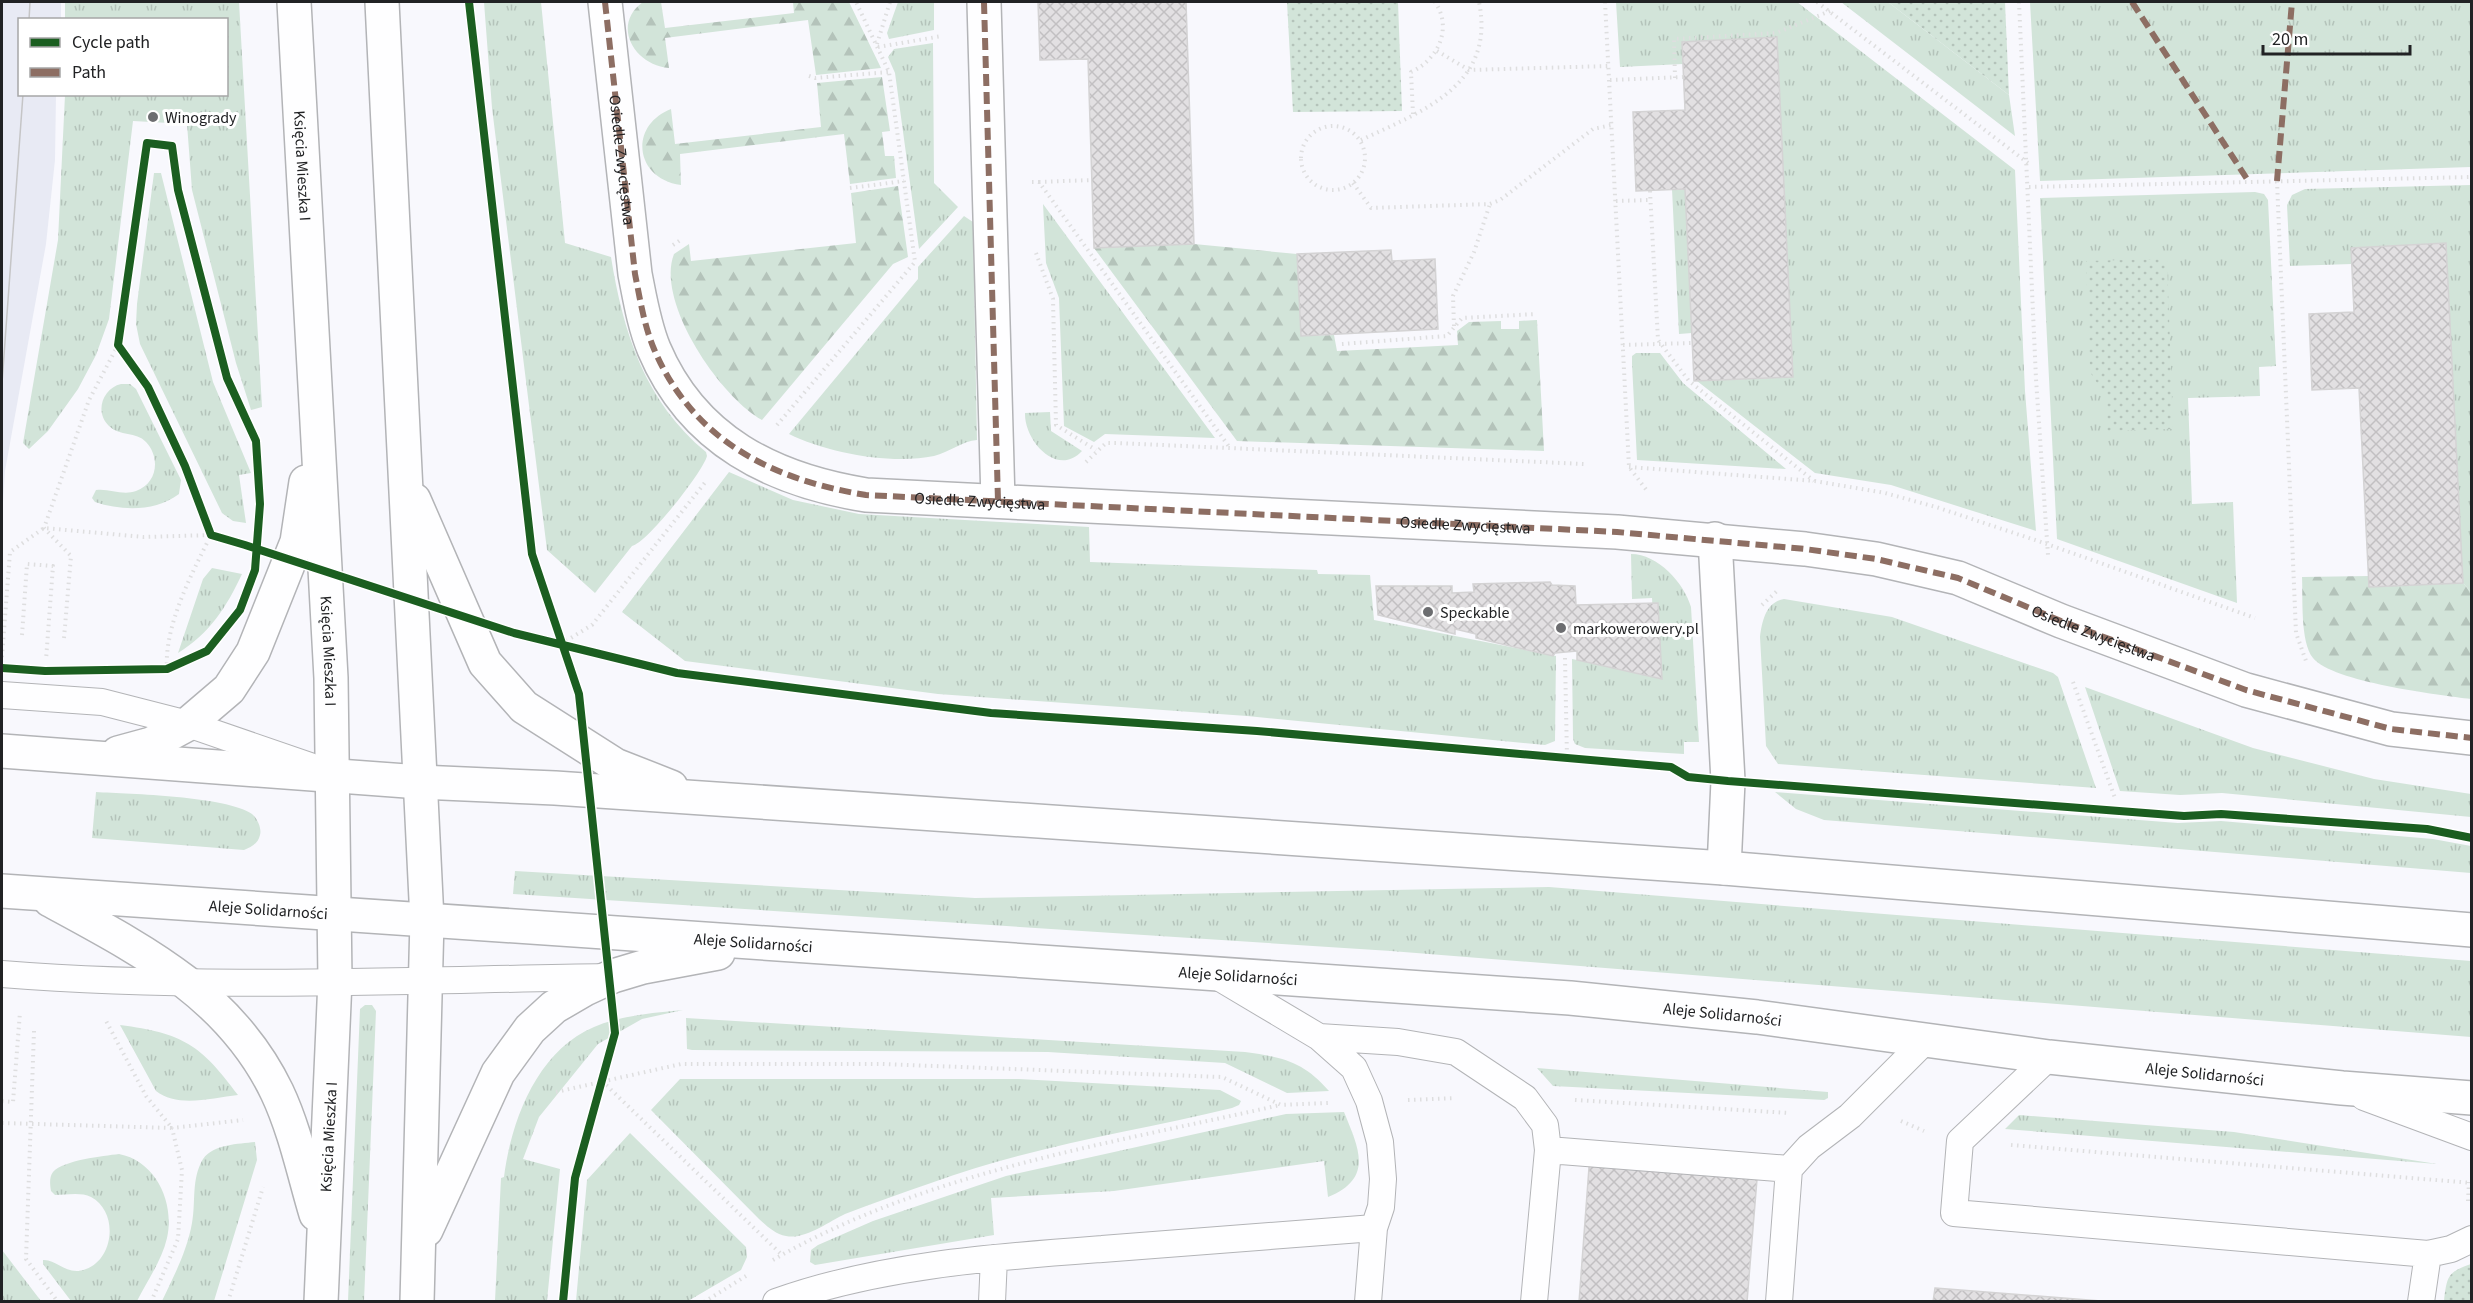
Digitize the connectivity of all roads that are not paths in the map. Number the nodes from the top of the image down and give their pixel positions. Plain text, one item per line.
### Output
1 (294, 2) edge
2 (382, 2) edge
3 (605, 2) edge
4 (984, 2) edge
5 (316, 412) junction
6 (406, 482) junction
7 (998, 501) junction
8 (1714, 539) junction
9 (2, 694) edge
10 (188, 724) junction
11 (2472, 738) edge
12 (2, 751) edge
13 (99, 757) junction
14 (333, 774) junction
15 (420, 782) junction
16 (700, 798) junction
17 (1724, 868) junction
18 (2, 891) edge
19 (87, 908) junction
20 (334, 913) junction
21 (428, 920) junction
22 (2472, 930) edge
23 (766, 945) junction
24 (2, 974) edge
25 (1215, 975) junction
26 (613, 976) junction
27 (335, 980) junction
28 (426, 980) junction
29 (189, 982) junction
30 (1319, 1038) junction
31 (1925, 1041) junction
32 (2049, 1057) junction
33 (2342, 1088) junction
34 (2472, 1098) edge
35 (2472, 1137) edge
36 (1548, 1150) junction
37 (1789, 1169) junction
38 (1374, 1228) junction
39 (2472, 1239) edge
40 (323, 1242) junction
41 (420, 1243) junction
42 (2428, 1254) junction
43 (994, 1258) junction
44 (321, 1302) edge
45 (417, 1302) edge
46 (776, 1302) edge
47 (992, 1302) edge
48 (1368, 1302) edge
49 (1534, 1302) edge
50 (1779, 1302) edge
51 (2421, 1302) edge

1 - 5 street, Księcia Mieszka I
2 - 6 street
3 - 7 street, Osiedle Zwycięstwa
4 - 7 street
5 - 10 street
5 - 14 street, Księcia Mieszka I
6 - 15 street
6 - 16 street
7 - 8 street, Osiedle Zwycięstwa
8 - 11 street, Osiedle Zwycięstwa
8 - 17 street
9 - 10 lane
10 - 13 street
10 - 14 lane
12 - 13 street
13 - 14 street
14 - 15 street
14 - 20 street, Księcia Mieszka I
15 - 16 street
15 - 21 street
16 - 17 street
17 - 22 street
18 - 19 street, Aleje Solidarności
19 - 20 street, Aleje Solidarności
19 - 29 street
20 - 21 street, Aleje Solidarności
20 - 27 street, Księcia Mieszka I
21 - 23 street, Aleje Solidarności
21 - 28 street
23 - 25 street, Aleje Solidarności
23 - 26 street
24 - 29 lane
25 - 30 lane
25 - 31 street, Aleje Solidarności
26 - 28 lane
26 - 41 street
27 - 28 lane
27 - 29 lane
27 - 40 street, Księcia Mieszka I
28 - 41 street
29 - 40 street
30 - 36 lane
30 - 38 lane
31 - 32 street, Aleje Solidarności
31 - 37 lane
32 - 33 street, Aleje Solidarności
32 - 42 lane
33 - 34 street, Aleje Solidarności
33 - 35 lane
36 - 37 lane
36 - 49 lane
37 - 50 lane
38 - 43 lane
38 - 48 lane
39 - 42 lane
40 - 44 street, Księcia Mieszka I
41 - 45 street
42 - 51 lane
43 - 46 lane
43 - 47 lane

